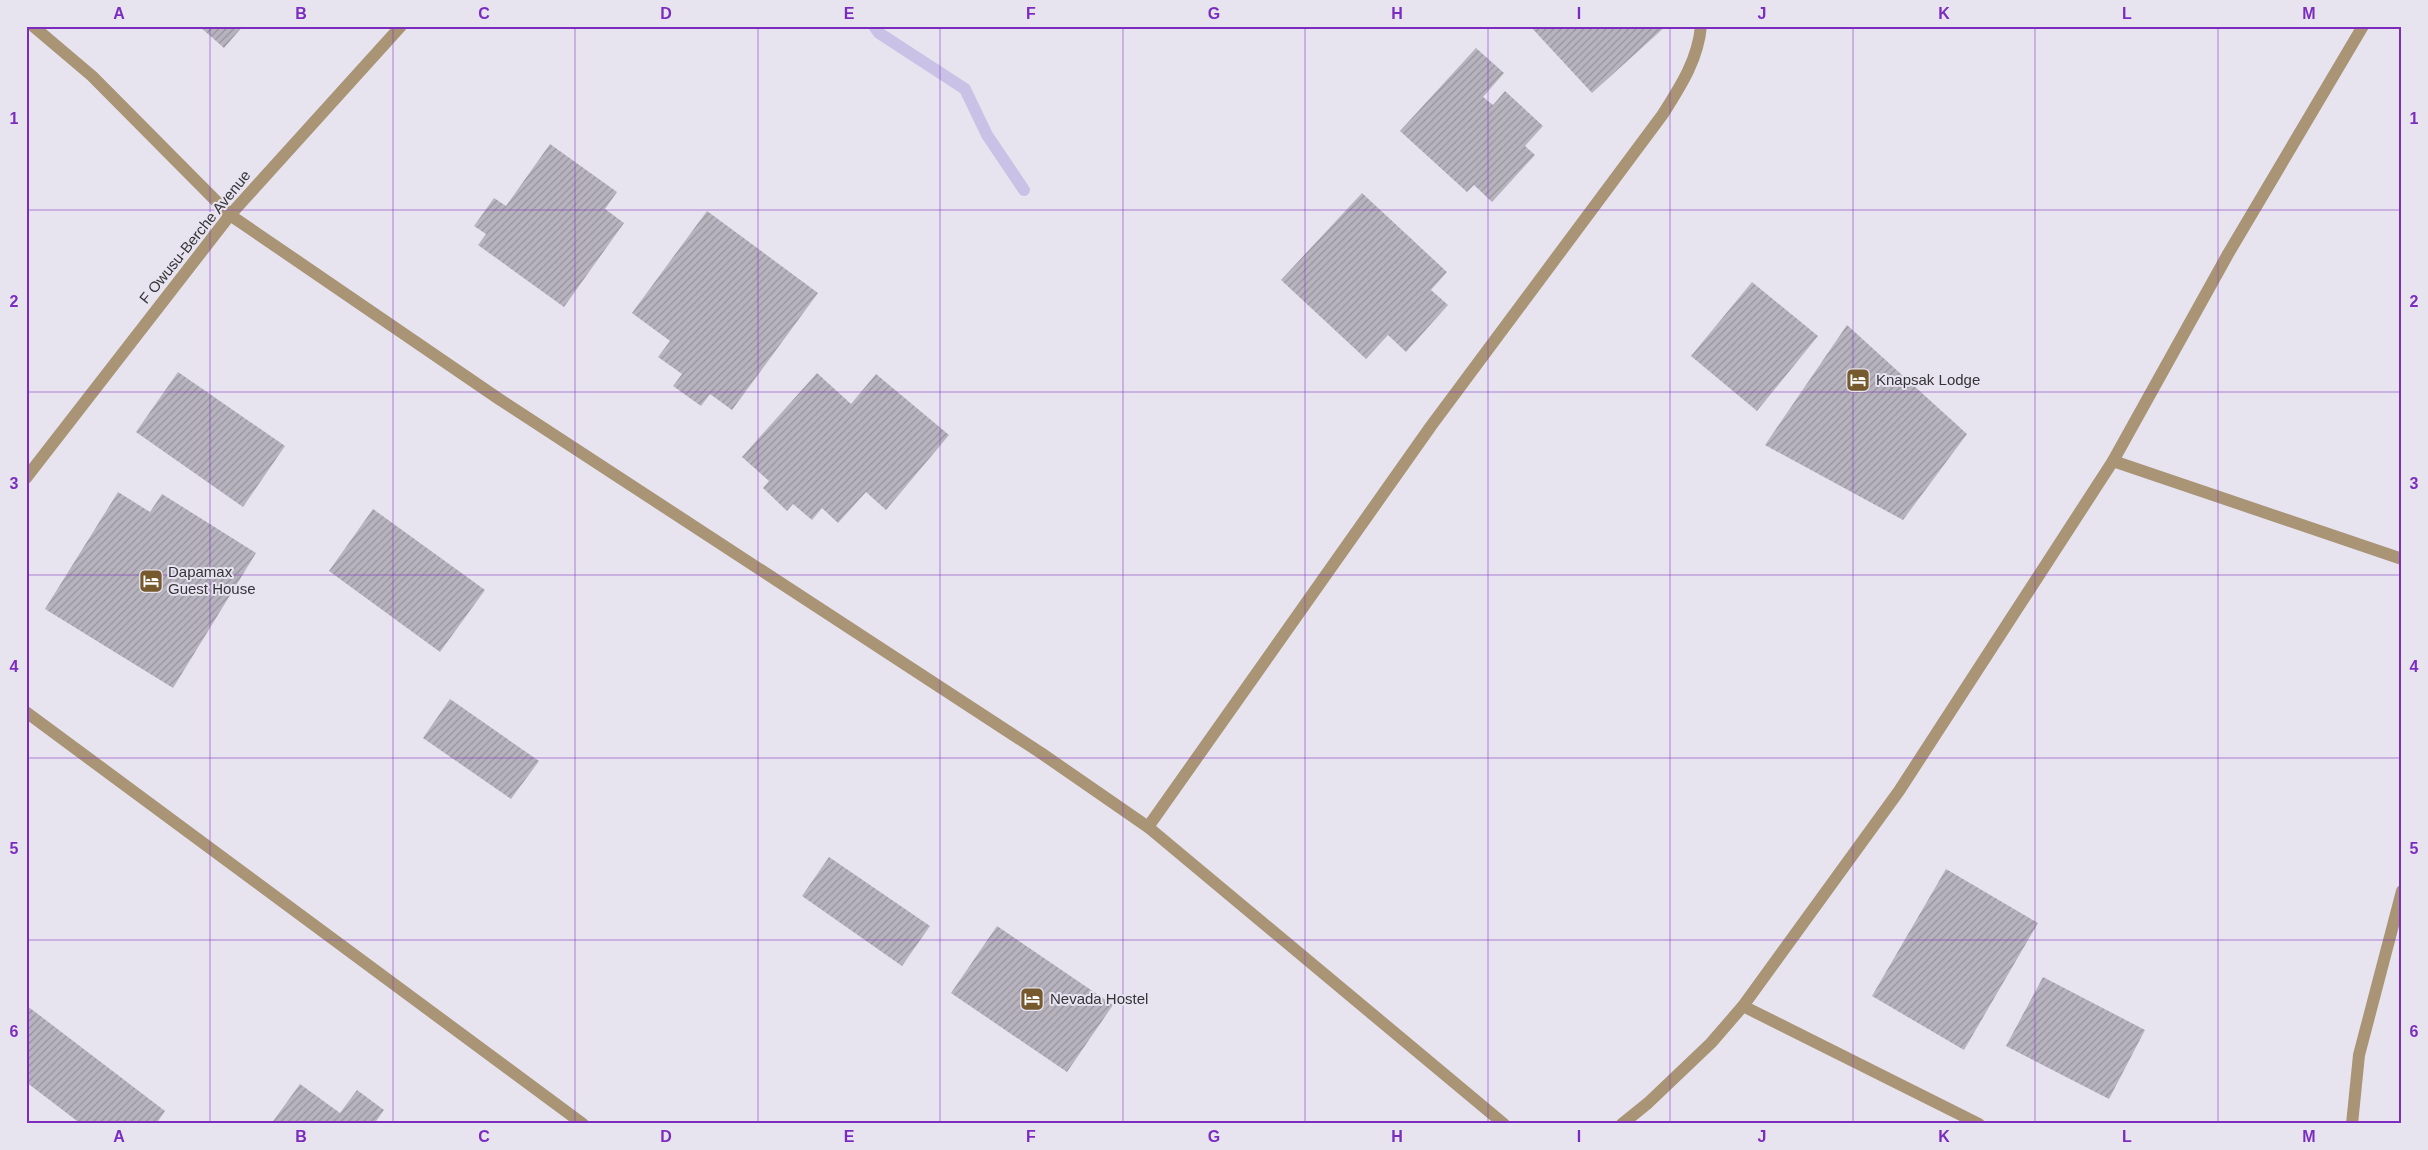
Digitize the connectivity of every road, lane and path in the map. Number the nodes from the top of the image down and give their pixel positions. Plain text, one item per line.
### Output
1 (33, 26) edge
2 (401, 26) edge
3 (1701, 26) edge
4 (2363, 26) edge
5 (230, 215) junction
6 (2114, 461) junction
7 (26, 478) edge
8 (2402, 559) edge
9 (26, 712) edge
10 (1148, 827) junction
11 (2402, 891) edge
12 (1744, 1006) junction
13 (583, 1124) edge
14 (1504, 1124) edge
15 (1622, 1124) edge
16 (1979, 1124) edge
17 (2352, 1124) edge

1 - 5 street
2 - 5 street, F Owusu-Berche Avenue
3 - 10 street
4 - 6 street
5 - 7 street, F Owusu-Berche Avenue
5 - 10 street
6 - 8 street
6 - 12 street
9 - 13 street
10 - 14 street
11 - 17 street
12 - 15 street
12 - 16 street

